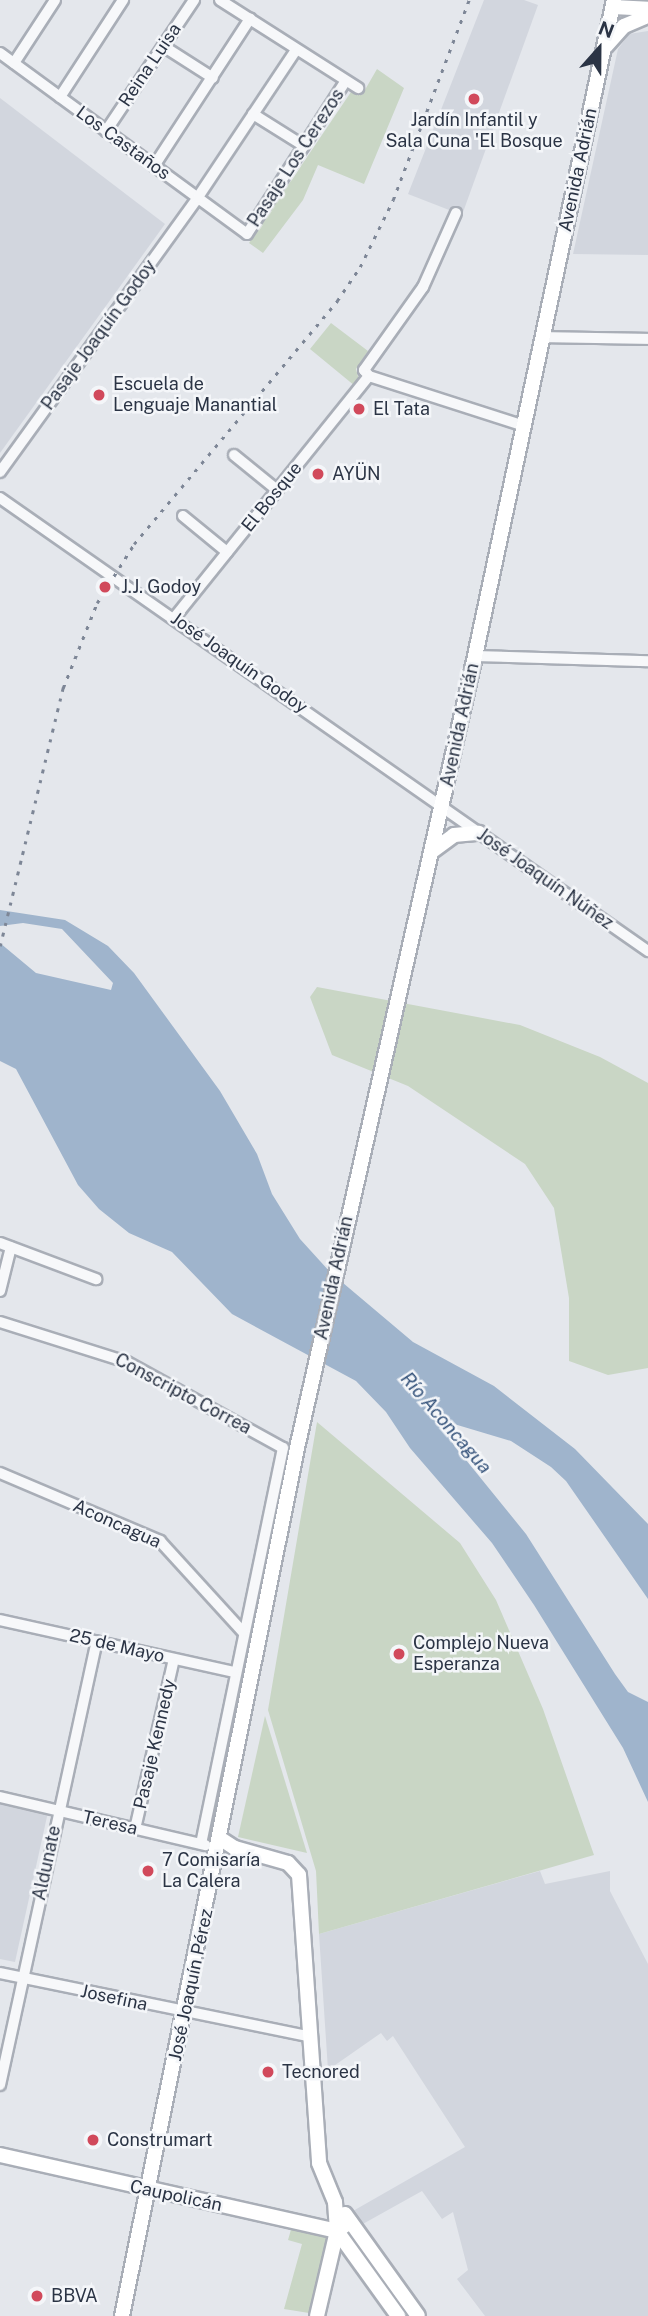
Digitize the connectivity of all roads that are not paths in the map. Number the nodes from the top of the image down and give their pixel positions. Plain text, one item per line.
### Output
1 (55, 0) edge
2 (123, 0) edge
3 (194, 0) edge
4 (220, 0) edge
5 (613, 4) edge
6 (648, 9) edge
7 (648, 16) edge
8 (250, 19) junction
9 (163, 46) junction
10 (296, 50) junction
11 (0, 53) edge
12 (603, 54) junction
13 (15, 64) junction
14 (213, 78) junction
15 (345, 82) junction
16 (358, 88) dead end
17 (60, 97) junction
18 (253, 114) junction
19 (106, 131) junction
20 (304, 146) junction
21 (154, 166) junction
22 (198, 198) junction
23 (456, 213) dead end
24 (247, 234) joint
25 (543, 337) junction
26 (648, 339) edge
27 (369, 376) junction
28 (525, 426) junction
29 (233, 456) dead end
30 (0, 472) edge
31 (277, 490) junction
32 (0, 498) edge
33 (183, 516) dead end
34 (227, 552) junction
35 (175, 617) junction
36 (475, 656) junction
37 (648, 661) edge
38 (442, 807) junction
39 (479, 833) junction
40 (430, 853) junction
41 (648, 951) edge
42 (5, 1245) edge
43 (96, 1279) dead end
44 (0, 1291) edge
45 (0, 1322) edge
46 (290, 1448) junction
47 (0, 1473) edge
48 (0, 1620) edge
49 (243, 1632) junction
50 (97, 1642) junction
51 (174, 1659) junction
52 (234, 1672) junction
53 (0, 1797) edge
54 (59, 1810) junction
55 (135, 1829) junction
56 (220, 1843) junction
57 (201, 1844) junction
58 (235, 1848) junction
59 (213, 1876) junction
60 (0, 1973) edge
61 (23, 1978) junction
62 (185, 2013) junction
63 (311, 2037) junction
64 (0, 2085) edge
65 (0, 2155) edge
66 (149, 2190) junction
67 (335, 2202) junction
68 (350, 2222) junction
69 (337, 2231) junction
70 (122, 2316) edge
71 (317, 2316) edge
72 (398, 2316) edge
73 (418, 2316) edge

1 - 13 street
2 - 17 street
3 - 9 street, Reina Luisa
4 - 8 street
5 - 6 main road
5 - 12 main road, Avenida Adrián
7 - 12 main road
8 - 10 street
8 - 14 street
9 - 14 street
9 - 19 street, Reina Luisa
10 - 15 street
10 - 18 street, Pasaje Joaquín Godoy
11 - 13 street, Los Castaños
12 - 25 main road, Avenida Adrián
13 - 17 street, Los Castaños
14 - 21 street
15 - 16 street
15 - 20 street, Pasaje Los Cerezos
17 - 19 street, Los Castaños
18 - 20 street
18 - 22 street, Pasaje Joaquín Godoy
19 - 21 street, Los Castaños
20 - 24 street, Pasaje Los Cerezos
21 - 22 street, Los Castaños
22 - 24 street, Los Castaños
22 - 30 street, Pasaje Joaquín Godoy
23 - 27 street, El Bosque
25 - 26 street
25 - 28 main road, Avenida Adrián
27 - 28 street
27 - 31 street, El Bosque
28 - 36 main road, Avenida Adrián
29 - 31 street
31 - 34 street, El Bosque
32 - 35 street, José Joaquín Godoy
33 - 34 street
34 - 35 street, El Bosque
35 - 38 street, José Joaquín Godoy
36 - 37 street
36 - 38 main road, Avenida Adrián
38 - 39 street, José Joaquín Núñez
38 - 40 main road, Avenida Adrián
39 - 40 main road
39 - 41 street, José Joaquín Núñez
40 - 46 main road, Avenida Adrián
42 - 43 street
42 - 44 street
45 - 46 street, Conscripto Correa
46 - 49 street
46 - 56 main road, José Joaquín Pérez
47 - 49 street, Aconcagua
48 - 50 street, 25 de Mayo
49 - 52 street
50 - 51 street, 25 de Mayo
50 - 54 street, Aldunate
51 - 52 street, 25 de Mayo
51 - 55 street, Pasaje Kennedy
52 - 57 street
53 - 54 street, Teresa
54 - 55 street, Teresa
54 - 61 street, Aldunate
55 - 57 street, Teresa
56 - 57 street, Teresa
56 - 58 main road, Teresa
56 - 59 main road, José Joaquín Pérez
58 - 59 main road
58 - 63 main road, Teresa
59 - 62 main road, José Joaquín Pérez
60 - 61 street, Josefina
61 - 62 street, Josefina
61 - 64 street, Aldunate
62 - 63 street, Josefina
62 - 66 main road, José Joaquín Pérez
63 - 67 main road
65 - 66 main road, Caupolicán
66 - 69 main road, Caupolicán
66 - 70 main road, José Joaquín Pérez
67 - 68 main road
67 - 69 main road
68 - 69 main road
68 - 73 main road
69 - 71 main road
69 - 72 main road

